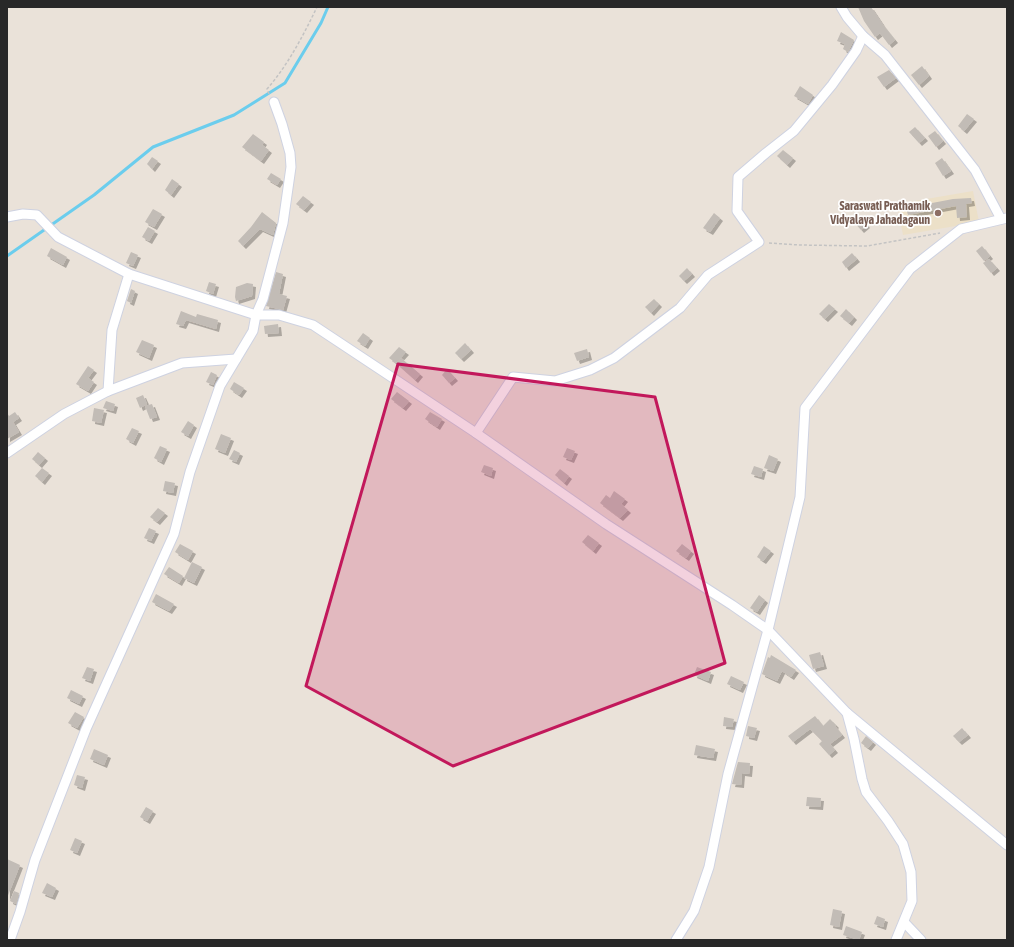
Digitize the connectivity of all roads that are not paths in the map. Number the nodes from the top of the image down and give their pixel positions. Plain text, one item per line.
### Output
1 (841, 7) edge
2 (863, 36) junction
3 (274, 102) dead end
4 (7, 217) edge
5 (1004, 219) edge
6 (129, 274) junction
7 (256, 315) junction
8 (236, 359) junction
9 (108, 391) junction
10 (476, 433) junction
11 (7, 453) edge
12 (768, 630) junction
13 (847, 713) junction
14 (1007, 845) edge
15 (904, 922) junction
16 (10, 940) edge
17 (676, 940) edge
18 (896, 940) edge
19 (921, 940) edge

1 - 2 street
2 - 5 street
2 - 10 street
3 - 7 street
4 - 6 street
5 - 12 street
6 - 7 street
6 - 9 street
7 - 8 street
7 - 10 street
8 - 9 street
8 - 16 street
9 - 11 street
10 - 12 street
12 - 13 street
12 - 17 street
13 - 14 street
13 - 15 street
15 - 18 street
15 - 19 street

